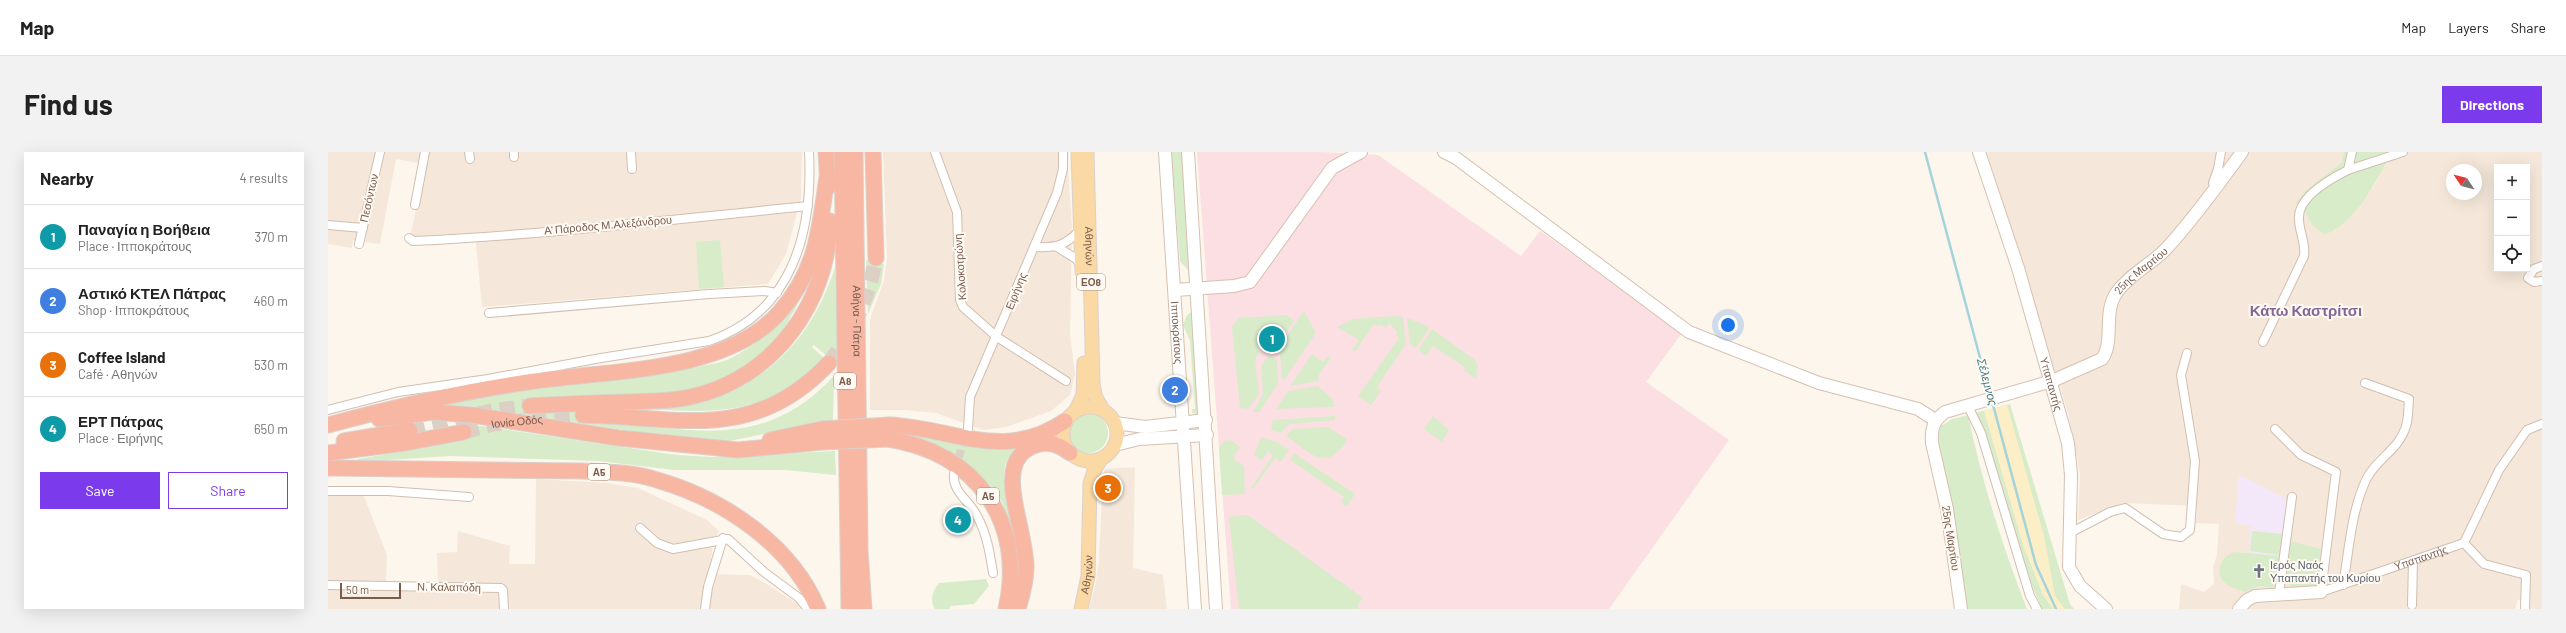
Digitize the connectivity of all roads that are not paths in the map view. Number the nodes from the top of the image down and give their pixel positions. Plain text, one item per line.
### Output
1 (380, 152) edge
2 (425, 152) edge
3 (631, 152) edge
4 (810, 152) edge
5 (826, 152) edge
6 (842, 152) edge
7 (855, 152) edge
8 (873, 152) edge
9 (935, 152) edge
10 (1063, 152) edge
11 (1078, 152) edge
12 (1087, 152) edge
13 (1165, 152) edge
14 (1188, 152) edge
15 (1361, 152) edge
16 (1444, 152) edge
17 (1980, 152) edge
18 (2221, 152) edge
19 (2242, 152) edge
20 (2352, 152) edge
21 (2403, 152) edge
22 (632, 169) dead end
23 (2348, 170) junction
24 (827, 177) junction
25 (2215, 186) junction
26 (415, 205) dead end
27 (808, 206) junction
28 (328, 225) edge
29 (363, 228) junction
30 (1081, 229) junction
31 (409, 238) dead end
32 (359, 244) dead end
33 (1057, 247) junction
34 (1034, 248) junction
35 (876, 258) tunnel mouth
36 (1082, 266) junction
37 (2542, 266) edge
38 (2542, 281) edge
39 (1197, 289) junction
40 (1175, 290) junction
41 (778, 293) junction
42 (489, 313) dead end
43 (997, 337) junction
44 (2263, 342) dead end
45 (2187, 353) dead end
46 (829, 363) tunnel mouth
47 (1066, 381) dead end
48 (2052, 381) junction
49 (2365, 383) dead end
50 (1974, 404) junction
51 (530, 406) tunnel mouth
52 (328, 410) edge
53 (1103, 410) junction
54 (583, 415) tunnel mouth
55 (1071, 415) junction
56 (1206, 420) junction
57 (1936, 420) junction
58 (1184, 422) junction
59 (1115, 423) junction
60 (2542, 424) edge
61 (328, 425) edge
62 (968, 429) tunnel mouth
63 (2275, 429) dead end
64 (410, 430) tunnel mouth
65 (464, 432) tunnel mouth
66 (889, 432) junction
67 (1207, 435) junction
68 (1185, 436) junction
69 (328, 443) edge
70 (1115, 445) junction
71 (328, 453) edge
72 (1075, 457) junction
73 (1101, 459) junction
74 (328, 468) edge
75 (954, 474) tunnel mouth
76 (328, 491) edge
77 (1090, 491) junction
78 (468, 497) dead end
79 (2292, 497) dead end
80 (640, 528) dead end
81 (2068, 534) junction
82 (723, 538) junction
83 (2464, 544) junction
84 (2414, 561) junction
85 (993, 573) dead end
86 (328, 585) edge
87 (2343, 585) junction
88 (2321, 592) junction
89 (2279, 593) junction
90 (2412, 605) dead end
91 (504, 609) edge
92 (705, 609) edge
93 (808, 609) edge
94 (818, 609) edge
95 (849, 609) edge
96 (864, 609) edge
97 (1006, 609) edge
98 (1018, 609) edge
99 (1081, 609) edge
100 (1195, 609) edge
101 (1216, 609) edge
102 (1961, 609) edge
103 (2037, 609) edge
104 (2106, 609) edge
105 (2239, 609) edge
106 (2525, 609) edge

1 - 29 street, Πεσόντων
2 - 26 street
3 - 22 street
4 - 27 street
5 - 24 highway
6 - 95 highway, Αθήνα - Πάτρα / Α8
7 - 96 highway, Αθήνα - Πάτρα / Α8
8 - 35 highway
9 - 43 street, Κολοκοτρώνη
10 - 34 street, Ειρήνης
11 - 30 main road, Αθηνών / ΕΟ8
12 - 53 main road, Αθηνών / ΕΟ8
13 - 40 street, Ιπποκράτους
14 - 39 street, Ιπποκράτους
15 - 39 street
16 - 57 street
17 - 48 street, Υπαπαντής
18 - 25 street
19 - 25 street, 25ης Μαρτίου
20 - 23 street
21 - 23 street
23 - 44 street
24 - 51 highway
24 - 61 highway
25 - 48 street, 25ης Μαρτίου
27 - 31 street, Α' Πάροδος Μ.Αλεξάνδρου
27 - 41 street
28 - 29 street
29 - 32 street, Πεσόντων
30 - 33 street
30 - 36 main road, Αθηνών / ΕΟ8
33 - 34 street
33 - 36 street
34 - 43 street, Ειρήνης
36 - 55 main road, Αθηνών / ΕΟ8
37 - 38 street
39 - 40 street
39 - 56 street, Ιπποκράτους
40 - 58 street, Ιπποκράτους
41 - 42 street
41 - 52 street
43 - 47 street, Κολοκοτρώνη
43 - 62 street, Ειρήνης
45 - 81 street
46 - 54 highway
48 - 50 street, 25ης Μαρτίου
48 - 81 street, Υπαπαντής
49 - 87 street
50 - 57 street
50 - 103 street
53 - 55 main road
53 - 59 main road, Αθηνών / ΕΟ8
55 - 66 highway
55 - 72 main road, Αθηνών / ΕΟ8
56 - 58 street
56 - 67 street, Ιπποκράτους
57 - 102 street, 25ης Μαρτίου
58 - 59 street
58 - 68 street, Ιπποκράτους
59 - 70 main road
60 - 83 street
61 - 66 highway, Ιονία Οδός / Α5, bridge
63 - 88 street
64 - 69 highway
65 - 71 highway
66 - 97 highway, Α5
67 - 68 street
67 - 101 street, Ιπποκράτους
68 - 70 street
68 - 100 street, Ιπποκράτους
70 - 73 main road, Αθηνών / ΕΟ8
72 - 73 main road
72 - 77 main road, Αθηνών / ΕΟ8
72 - 98 highway
73 - 77 main road, Αθηνών / ΕΟ8
74 - 94 highway, Α5
75 - 85 street
76 - 78 street
77 - 99 main road, Αθηνών / ΕΟ8
79 - 89 street
80 - 82 street
81 - 104 street, Υπαπαντής
82 - 92 street
82 - 93 street
83 - 84 street, Υπαπαντής
83 - 106 street
84 - 87 street, Υπαπαντής
84 - 90 street
86 - 91 street, Ν. Καλαπόδη
87 - 88 street, Υπαπαντής
88 - 89 street, Υπαπαντής
89 - 105 street, Υπαπαντής

